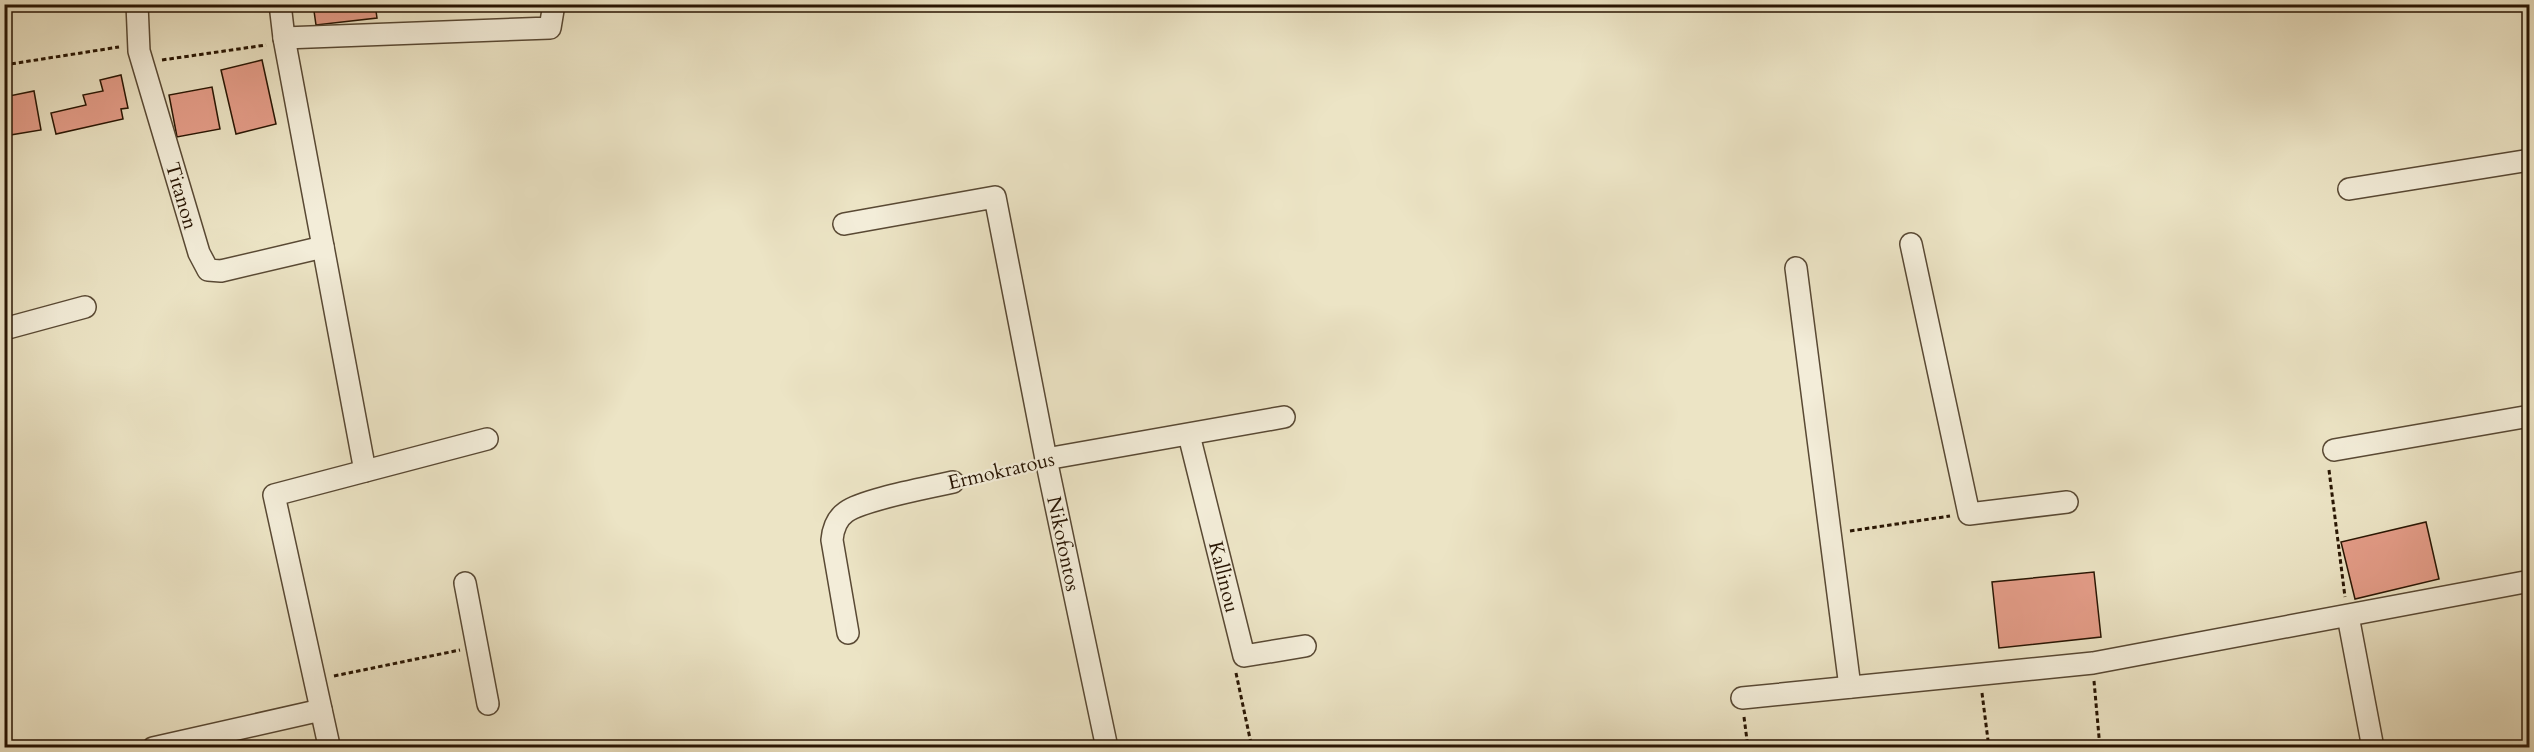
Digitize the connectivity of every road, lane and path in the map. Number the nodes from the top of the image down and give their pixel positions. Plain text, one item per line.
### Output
1 (136, 4) edge
2 (280, 4) edge
3 (554, 4) edge
4 (285, 40) junction
5 (141, 53) junction
6 (4, 65) edge
7 (2529, 160) edge
8 (2349, 189) dead end
9 (844, 224) dead end
10 (1911, 244) dead end
11 (323, 247) junction
12 (1796, 268) dead end
13 (85, 307) dead end
14 (5, 327) edge
15 (2529, 416) edge
16 (1284, 417) dead end
17 (1189, 435) junction
18 (488, 439) dead end
19 (2334, 450) joint
20 (1046, 459) junction
21 (365, 471) junction
22 (953, 482) joint
23 (2067, 502) dead end
24 (1969, 514) junction
25 (1830, 534) junction
26 (2529, 581) edge
27 (465, 583) dead end
28 (2348, 616) junction
29 (848, 633) dead end
30 (477, 646) junction
31 (1305, 646) dead end
32 (1244, 656) junction
33 (2093, 663) junction
34 (1979, 673) junction
35 (314, 680) junction
36 (1850, 687) junction
37 (1742, 698) joint
38 (488, 704) dead end
39 (321, 710) junction
40 (328, 741) dead end
41 (153, 747) edge
42 (1107, 747) edge
43 (1252, 747) edge
44 (1748, 747) edge
45 (1989, 747) edge
46 (2100, 747) edge
47 (2373, 747) edge

1 - 5 street, Titanon
2 - 4 street
3 - 4 street
4 - 5 path
4 - 11 street
5 - 6 path
5 - 11 street, Titanon
7 - 8 street
9 - 20 street, Nikofontos
10 - 24 street
11 - 21 street
12 - 25 street
13 - 14 street
15 - 19 street
16 - 17 street, Ermokratous
17 - 20 street, Ermokratous
17 - 32 street, Kallinou
18 - 21 street
19 - 28 path
20 - 22 path, Ermokratous
20 - 42 street, Nikofontos
21 - 35 street
22 - 29 street, Ermokratous
23 - 24 street
24 - 25 path
25 - 36 street
26 - 28 street
27 - 30 street
28 - 33 street
28 - 47 street
30 - 35 path
30 - 38 street
31 - 32 street
32 - 43 path
33 - 34 street
33 - 46 path
34 - 36 street
34 - 45 path
35 - 39 street
36 - 37 street
37 - 44 path
39 - 40 street
39 - 41 street

